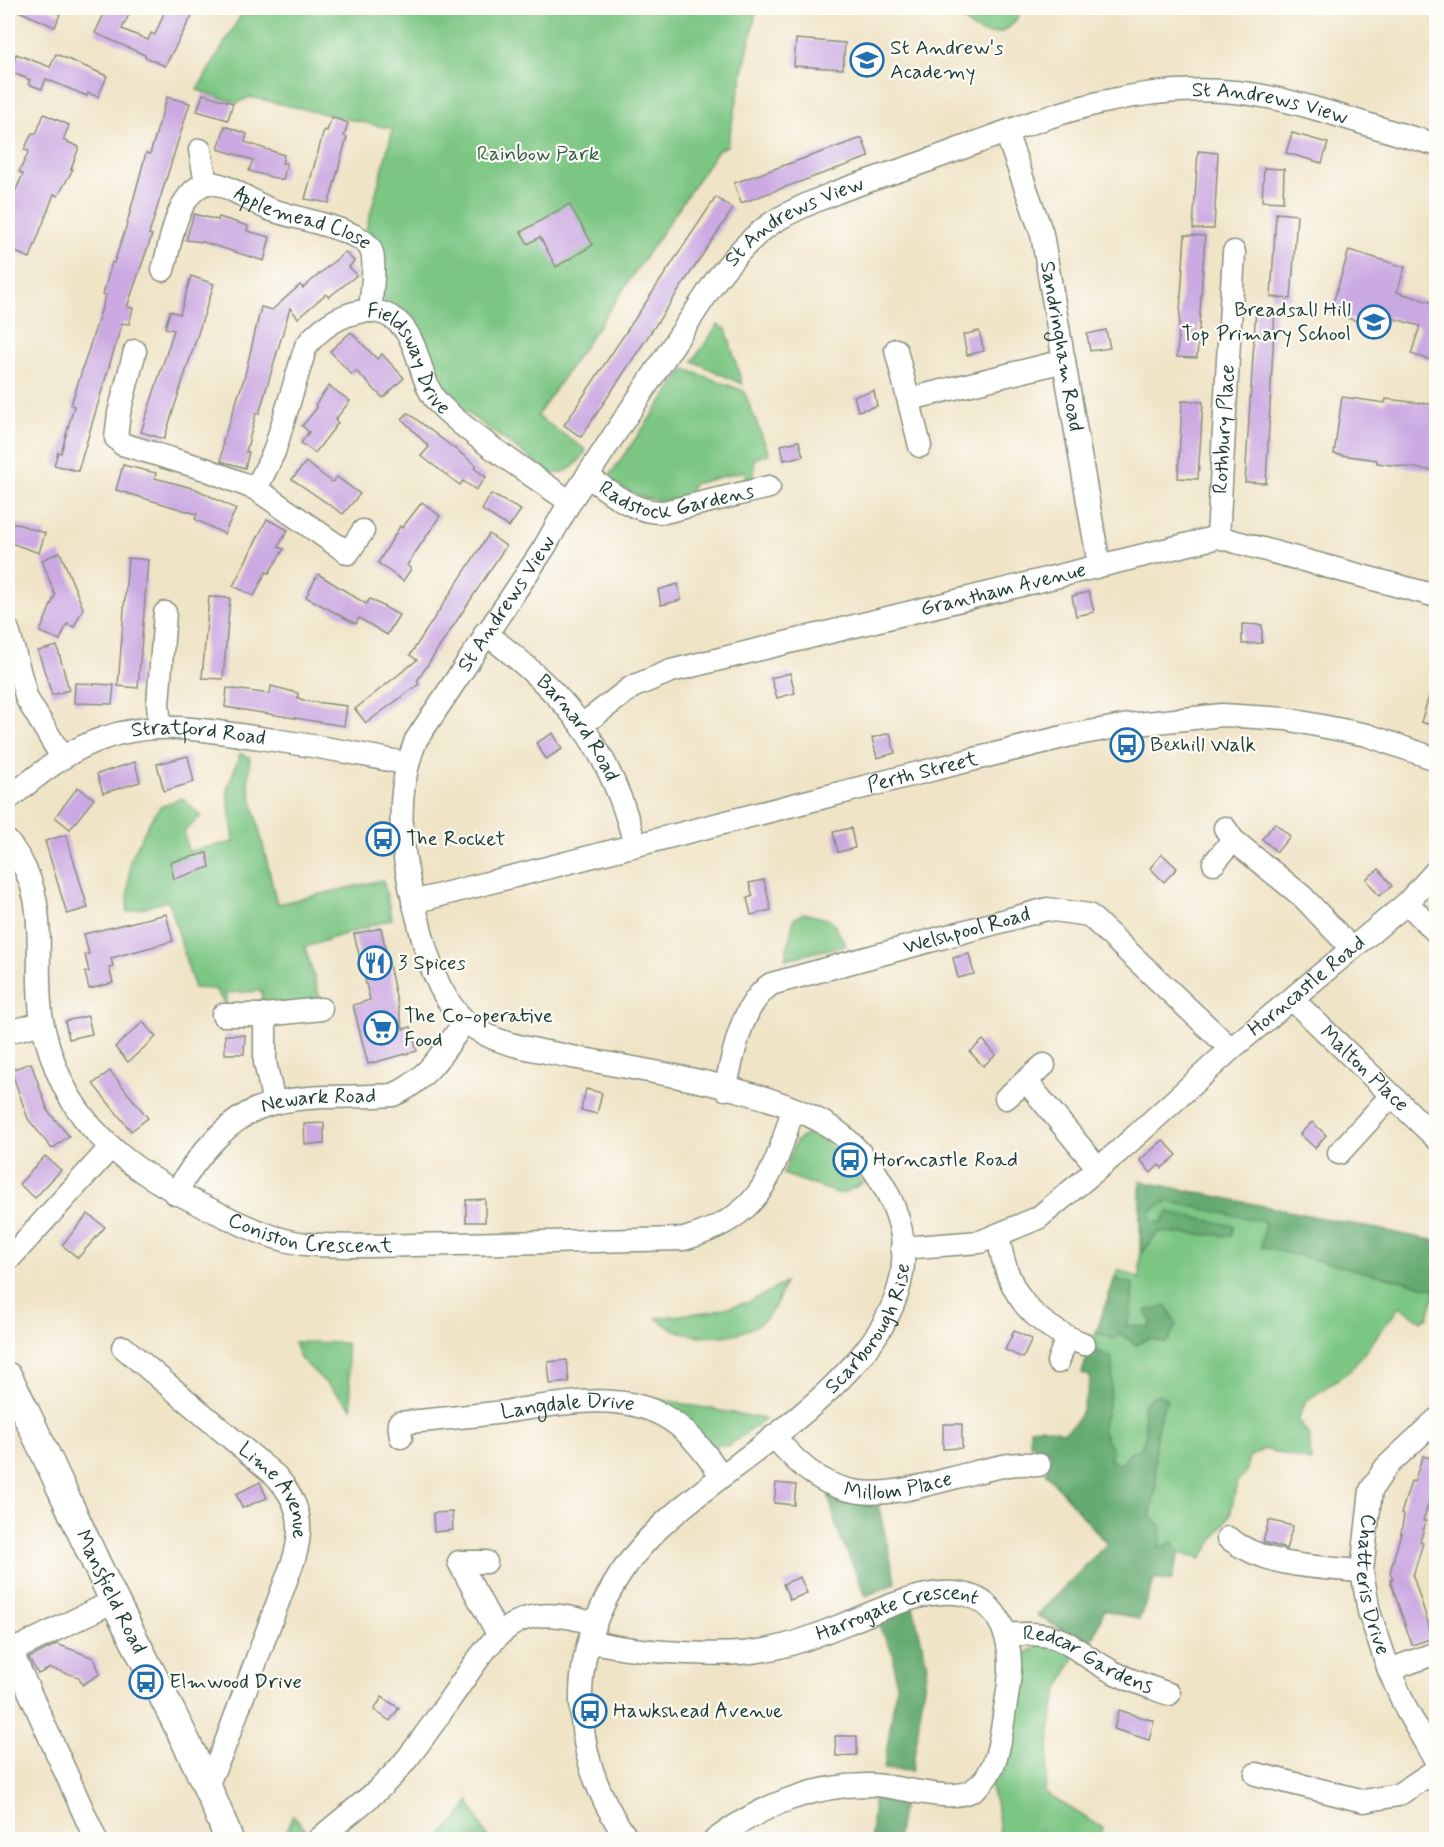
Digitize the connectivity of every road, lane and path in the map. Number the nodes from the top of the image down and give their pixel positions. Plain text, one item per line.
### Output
1 (1006, 132) junction
2 (1437, 144) edge
3 (200, 150) dead end
4 (206, 183) junction
5 (1234, 252) dead end
6 (163, 270) dead end
7 (370, 311) junction
8 (896, 350) dead end
9 (135, 351) dead end
10 (1064, 361) junction
11 (910, 399) junction
12 (920, 446) dead end
13 (587, 476) junction
14 (769, 488) dead end
15 (256, 489) junction
16 (570, 501) junction
17 (363, 531) dead end
18 (1218, 537) junction
19 (1099, 565) junction
20 (1437, 596) edge
21 (165, 613) dead end
22 (8, 630) edge
23 (485, 633) junction
24 (582, 725) junction
25 (160, 727) junction
26 (62, 758) junction
27 (1437, 759) edge
28 (406, 764) junction
29 (8, 799) edge
30 (8, 842) edge
31 (635, 845) junction
32 (1214, 863) dead end
33 (1437, 871) edge
34 (414, 902) junction
35 (1407, 903) junction
36 (1437, 932) edge
37 (1352, 949) junction
38 (1293, 1000) junction
39 (321, 1009) dead end
40 (223, 1015) dead end
41 (265, 1015) junction
42 (465, 1021) junction
43 (42, 1023) junction
44 (8, 1032) edge
45 (1231, 1049) junction
46 (1044, 1065) dead end
47 (1026, 1081) junction
48 (725, 1089) junction
49 (1391, 1096) junction
50 (1006, 1098) dead end
51 (274, 1103) junction
52 (793, 1109) junction
53 (1437, 1138) edge
54 (111, 1147) junction
55 (1339, 1153) dead end
56 (1098, 1168) junction
57 (176, 1194) junction
58 (998, 1235) junction
59 (902, 1248) junction
60 (14, 1263) edge
61 (123, 1347) dead end
62 (1058, 1362) dead end
63 (8, 1377) edge
64 (1437, 1420) edge
65 (774, 1436) junction
66 (401, 1437) dead end
67 (1040, 1465) dead end
68 (722, 1476) junction
69 (1228, 1538) dead end
70 (486, 1562) dead end
71 (1362, 1571) junction
72 (114, 1601) junction
73 (592, 1632) junction
74 (498, 1634) junction
75 (1007, 1635) junction
76 (9, 1649) edge
77 (1437, 1653) edge
78 (1389, 1670) junction
79 (1169, 1694) dead end
80 (1437, 1761) edge
81 (1437, 1770) edge
82 (1256, 1774) dead end
83 (208, 1783) junction
84 (318, 1833) edge
85 (96, 1839) edge
86 (229, 1839) edge
87 (628, 1839) edge
88 (716, 1839) edge

1 - 2 street, St Andrews View
1 - 10 street, Sandringham Road
1 - 13 street, St Andrews View
3 - 4 street, Applemead Close
4 - 6 street, Applemead Close
4 - 7 street, Applemead Close
5 - 18 street, Rothbury Place
7 - 15 street, Fieldsway Drive
7 - 16 street, Fieldsway Drive
8 - 11 street
9 - 15 street
10 - 11 street
10 - 19 street, Sandringham Road
11 - 12 street
13 - 14 street, Radstock Gardens
13 - 16 street, St Andrews View
15 - 17 street
16 - 23 street, St Andrews View
18 - 19 street, Grantham Avenue
18 - 20 street, Grantham Avenue
19 - 24 street, Grantham Avenue
21 - 25 street
22 - 26 street
23 - 24 street, Barnard Road
23 - 28 street, St Andrews View
24 - 31 street, Barnard Road
25 - 26 street, Stratford Road
25 - 28 street, Stratford Road
26 - 29 street, Stratford Road
27 - 31 street, Perth Street
28 - 34 street, Scarborough Rise
30 - 43 street, Coniston Crescent
31 - 34 street, Perth Street
32 - 37 street
33 - 35 street, Horncastle Road
34 - 42 street, Scarborough Rise
35 - 36 street
35 - 37 street, Horncastle Road
37 - 38 street, Horncastle Road
38 - 45 street, Horncastle Road
38 - 49 street, Malton Place
39 - 41 street
40 - 41 street
41 - 51 street
42 - 48 street, Scarborough Rise
42 - 51 street, Newark Road
43 - 44 street
43 - 54 street, Coniston Crescent
45 - 48 street, Welshpool Road
45 - 56 street, Horncastle Road
46 - 47 street
47 - 50 street
47 - 56 street
48 - 52 street, Scarborough Rise
49 - 53 street, Malton Place
49 - 55 street
51 - 57 street, Newark Road
52 - 57 street, Coniston Crescent
52 - 59 street, Scarborough Rise
54 - 57 street, Coniston Crescent
54 - 60 street
56 - 58 street, Horncastle Road
58 - 59 street, Horncastle Road
58 - 62 street
59 - 65 street, Scarborough Rise
61 - 83 street, Lime Avenue
63 - 72 main road, Mansfield Road
64 - 71 street, Chatteris Drive
65 - 67 street, Millom Place
65 - 68 street, Scarborough Rise
66 - 68 street, Langdale Drive
68 - 73 street, Scarborough Rise
69 - 71 street
70 - 74 street
71 - 78 street, Chatteris Drive
72 - 76 street
72 - 83 main road, Mansfield Road
73 - 74 street
73 - 75 street, Harrogate Crescent
73 - 87 street, Scarborough Rise
74 - 84 street
75 - 79 street, Redcar Gardens
75 - 88 street, Harrogate Crescent
76 - 85 street
77 - 78 street
78 - 80 street, Chatteris Drive
81 - 82 street
83 - 86 main road, Mansfield Road

